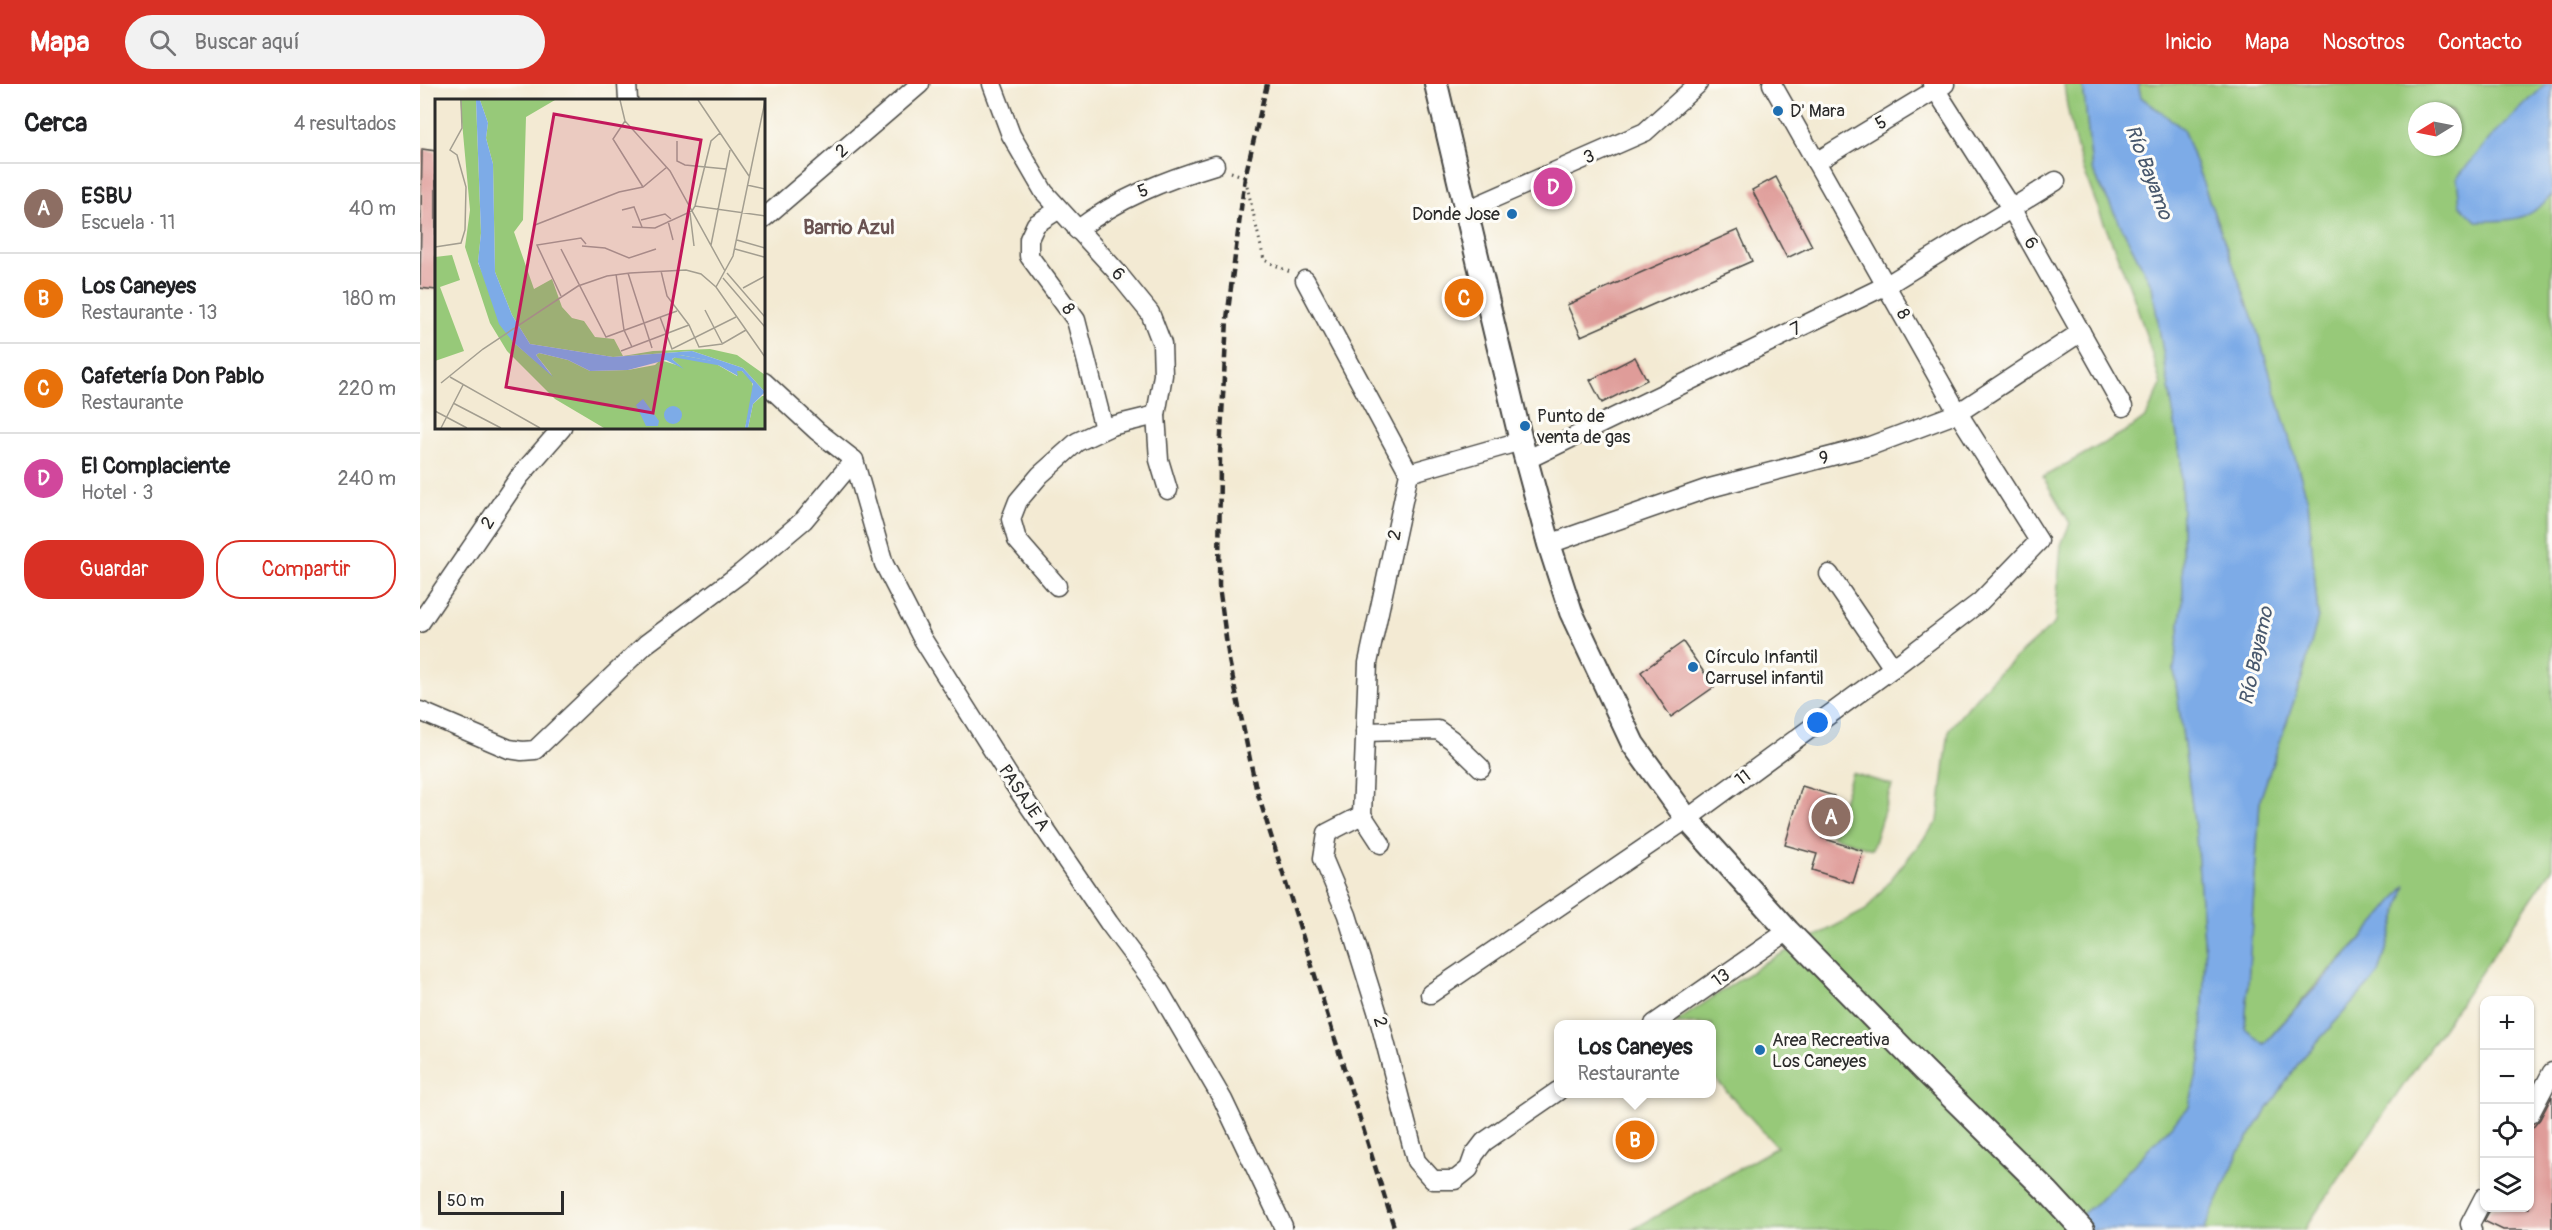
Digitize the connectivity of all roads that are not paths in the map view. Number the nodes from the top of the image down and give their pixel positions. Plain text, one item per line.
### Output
1 (627, 84) edge
2 (920, 84) edge
3 (992, 84) edge
4 (1436, 84) edge
5 (1698, 84) edge
6 (1772, 84) edge
7 (1937, 86) edge
8 (628, 99) edge
9 (1816, 162) junction
10 (1215, 165) road end
11 (2056, 181) dead end
12 (2011, 208) junction
13 (1058, 210) junction
14 (1467, 210) junction
15 (765, 217) edge
16 (1077, 230) junction
17 (1305, 280) road end
18 (1887, 285) junction
19 (2081, 332) junction
20 (765, 383) edge
21 (2123, 406) dead end
22 (1958, 413) junction
23 (1156, 415) junction
24 (561, 429) edge
25 (1104, 429) junction
26 (1524, 451) junction
27 (854, 460) junction
28 (1409, 472) junction
29 (1168, 490) dead end
30 (2039, 541) joint
31 (1550, 544) junction
32 (1829, 574) dead end
33 (1057, 586) dead end
34 (420, 623) edge
35 (1893, 668) junction
36 (420, 711) edge
37 (1365, 732) junction
38 (1481, 768) dead end
39 (1362, 815) junction
40 (1687, 819) junction
41 (1381, 844) dead end
42 (1788, 931) junction
43 (1430, 994) dead end
44 (1660, 1020) edge
45 (2552, 1072) edge
46 (1554, 1094) edge
47 (2534, 1105) edge
48 (2480, 1205) edge
49 (1283, 1226) dead end
50 (2083, 1230) edge
51 (2472, 1230) edge

1 - 8 street
2 - 15 street, 2
3 - 13 street, 6
4 - 14 main road
5 - 14 street, 3
6 - 9 street, 8
7 - 9 street, 5
7 - 12 street, 6
9 - 18 street, 8
10 - 16 street, 5
11 - 12 street, 7
12 - 18 street, 7
12 - 19 street, 6
13 - 16 street, 6
13 - 25 street, 8
14 - 26 main road
16 - 23 street, 6
17 - 28 street
18 - 22 street, 8
18 - 26 street, 7
19 - 21 street, 6
19 - 22 street, 9
20 - 27 street
22 - 30 street, 8
22 - 31 street, 9
23 - 25 street
23 - 29 street, 6
24 - 34 street, 2
25 - 33 street
26 - 28 street, 7
26 - 31 main road
27 - 36 street
27 - 49 street, PASAJE A
28 - 37 street, 2
30 - 35 street, 11
31 - 40 main road
32 - 35 street
35 - 40 street, 11
37 - 38 street
37 - 39 street, 2
39 - 41 street
39 - 46 street, 2
40 - 42 main road
40 - 43 street, 11
42 - 44 street, 13
42 - 50 main road
45 - 47 street
48 - 51 street

